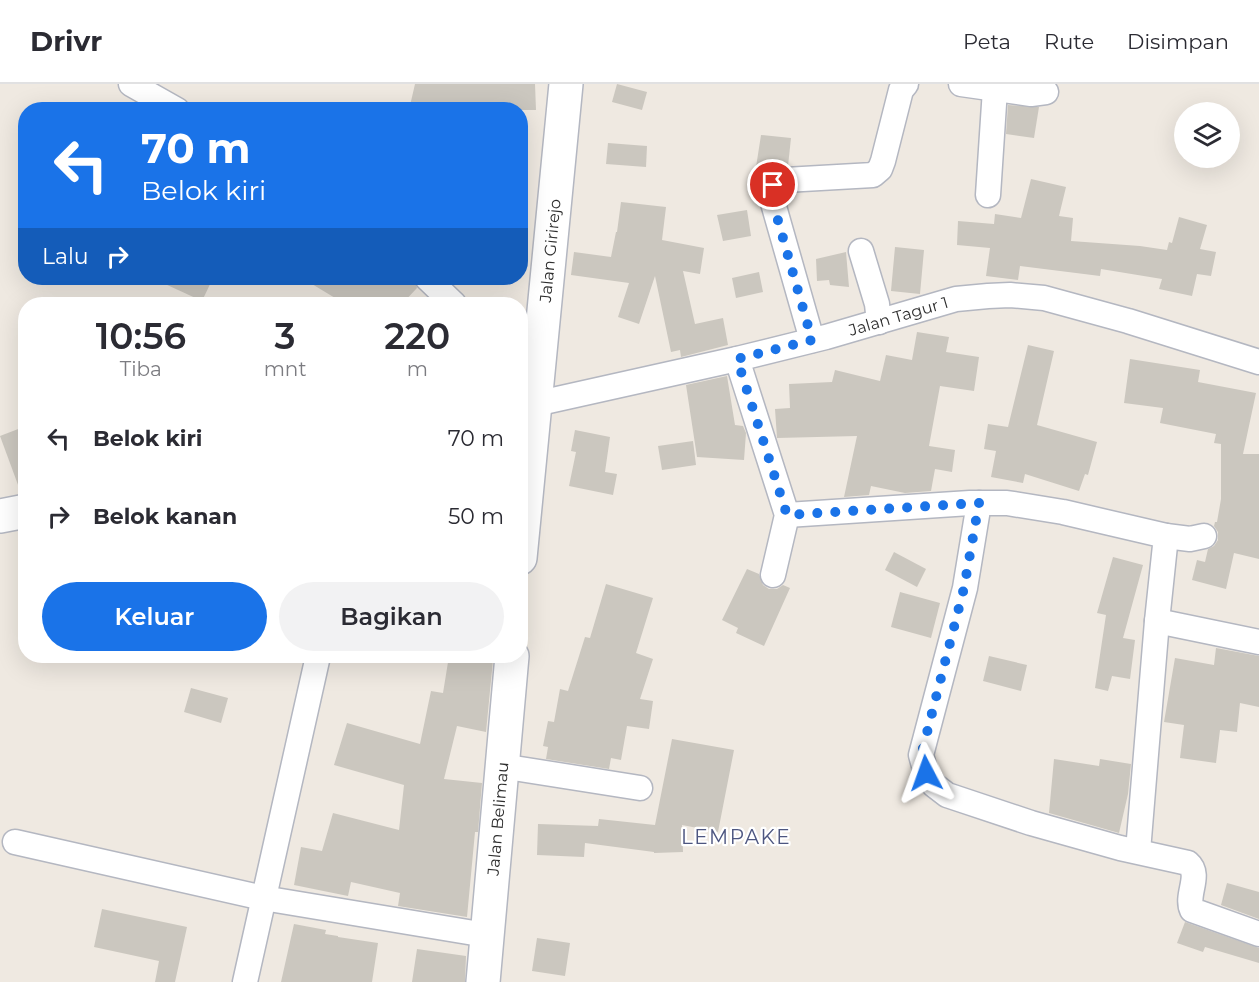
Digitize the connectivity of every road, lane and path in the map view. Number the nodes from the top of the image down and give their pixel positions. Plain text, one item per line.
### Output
1 (131, 84) edge
2 (566, 84) edge
3 (906, 84) edge
4 (961, 84) edge
5 (995, 89) junction
6 (1046, 92) dead end
7 (163, 102) edge
8 (988, 195) dead end
9 (861, 251) dead end
10 (434, 285) edge
11 (447, 297) edge
12 (879, 322) junction
13 (812, 340) junction
14 (737, 359) junction
15 (1259, 362) edge
16 (529, 395) edge
17 (528, 413) edge
18 (979, 503) junction
19 (18, 513) edge
20 (787, 515) junction
21 (0, 516) edge
22 (1166, 536) junction
23 (1204, 536) dead end
24 (773, 575) dead end
25 (1156, 621) junction
26 (1259, 642) edge
27 (316, 663) edge
28 (511, 663) edge
29 (501, 766) junction
30 (640, 788) dead end
31 (15, 842) dead end
32 (1138, 851) junction
33 (263, 898) junction
34 (1259, 934) edge
35 (486, 935) junction
36 (245, 982) edge
37 (483, 982) edge

1 - 7 street
2 - 16 street, Jalan Girirejo
3 - 13 street
4 - 5 street
5 - 6 street
5 - 8 street
9 - 12 street
10 - 11 street
12 - 13 street, Jalan Tagur 1
12 - 15 street, Jalan Tagur 1
13 - 14 street, Jalan Tagur 1
14 - 16 street, Jalan Tagur 1
14 - 20 street
16 - 17 street
18 - 20 street
18 - 22 street
18 - 32 street
19 - 21 street
20 - 24 street
22 - 23 street
22 - 25 street
25 - 26 street
25 - 32 street
27 - 33 street
28 - 29 street, Jalan Belimau
29 - 30 street
29 - 35 street, Jalan Belimau
31 - 33 street
32 - 34 street
33 - 35 street
33 - 36 street
35 - 37 street, Jalan Belimau

